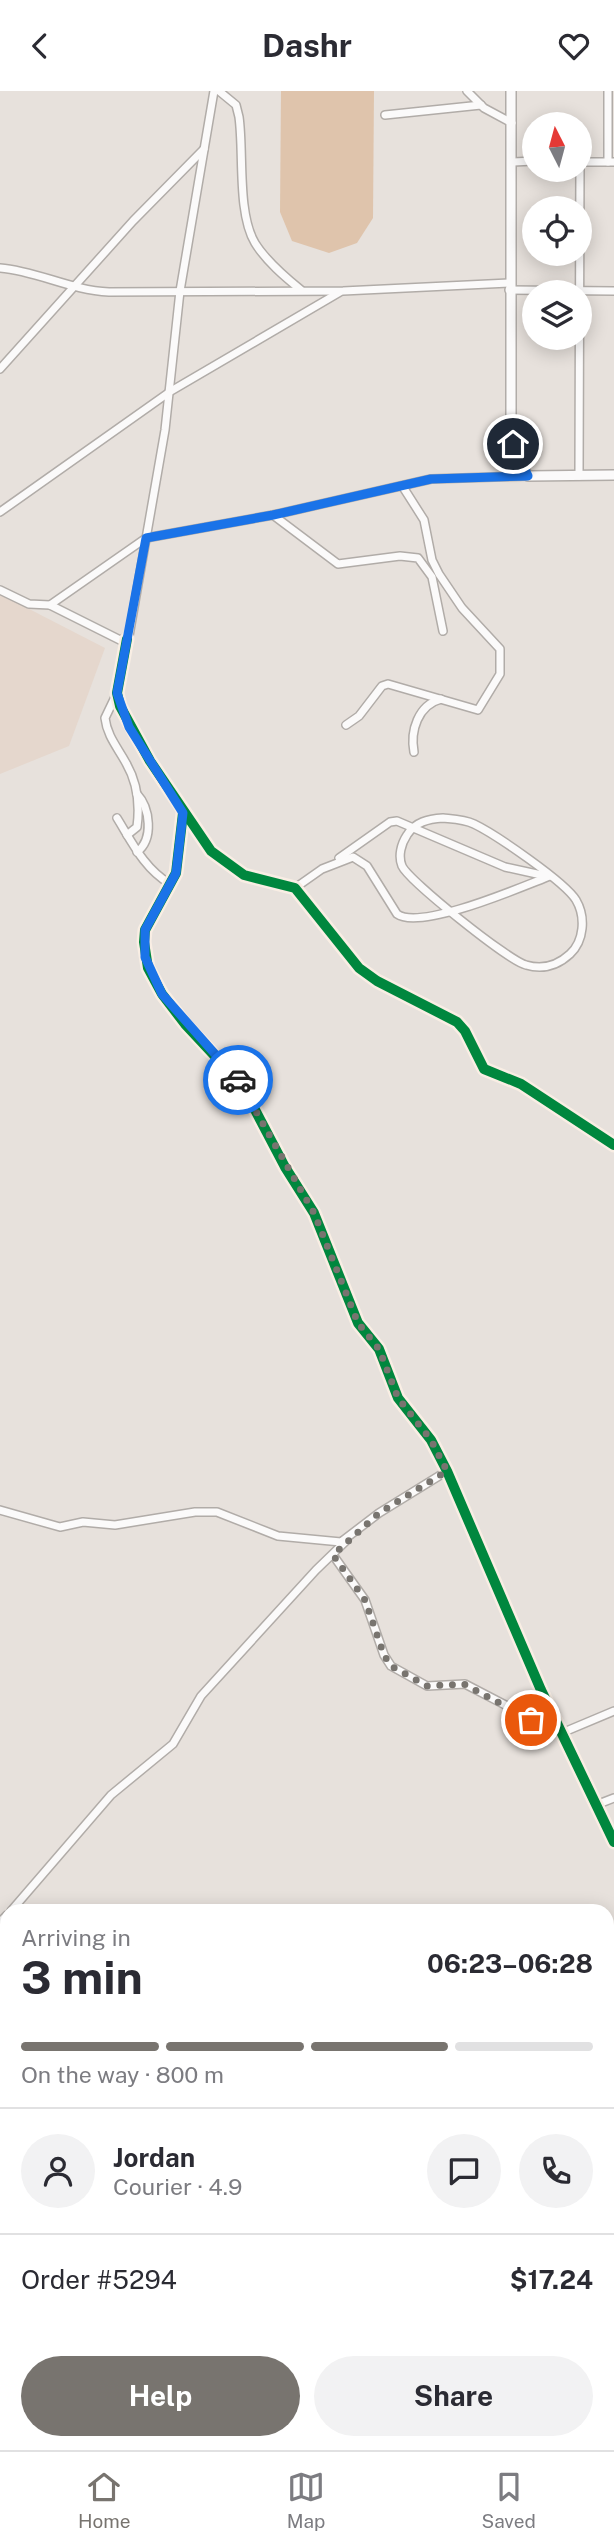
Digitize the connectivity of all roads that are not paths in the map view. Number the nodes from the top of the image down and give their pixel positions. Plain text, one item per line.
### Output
1 (216, 91) edge
2 (467, 91) edge
3 (511, 91) edge
4 (608, 91) edge
5 (481, 105) junction
6 (384, 115) dead end
7 (512, 123) junction
8 (204, 149) junction
9 (513, 162) junction
10 (522, 162) edge
11 (592, 162) edge
12 (611, 162) edge
13 (580, 182) edge
14 (0, 268) edge
15 (580, 280) edge
16 (509, 287) junction
17 (72, 288) junction
18 (522, 288) edge
19 (180, 291) junction
20 (302, 291) junction
21 (343, 291) junction
22 (592, 291) edge
23 (614, 291) edge
24 (580, 350) edge
25 (0, 369) edge
26 (171, 391) junction
27 (614, 475) edge
28 (528, 476) junction
29 (579, 476) junction
30 (403, 487) junction
31 (0, 512) edge
32 (273, 515) junction
33 (146, 538) junction
34 (0, 590) edge
35 (50, 605) junction
36 (443, 631) dead end
37 (127, 639) junction
38 (117, 693) junction
39 (441, 699) junction
40 (346, 725) dead end
41 (415, 752) dead end
42 (136, 793) junction
43 (183, 813) junction
44 (117, 818) dead end
45 (411, 829) junction
46 (127, 835) junction
47 (137, 852) junction
48 (333, 863) junction
49 (550, 876) junction
50 (170, 884) junction
51 (295, 888) junction
52 (453, 912) junction
53 (614, 1145) edge
54 (447, 1471) junction
55 (0, 1510) edge
56 (346, 1541) junction
57 (333, 1555) junction
58 (614, 1711) edge
59 (564, 1733) junction
60 (614, 1798) edge
61 (596, 1805) junction
62 (614, 1842) edge
63 (17, 1904) edge

1 - 8 street
1 - 20 street
2 - 5 street
3 - 7 street
4 - 12 street
5 - 6 street
5 - 7 street
7 - 9 street
8 - 17 street
8 - 19 street
9 - 10 street
9 - 16 street
11 - 12 street
13 - 15 street
14 - 17 street
16 - 18 street
16 - 21 street
16 - 28 street
17 - 19 street
17 - 25 street
19 - 20 street
19 - 26 street
20 - 21 street
21 - 26 street
22 - 23 street
24 - 29 street
26 - 31 street
26 - 33 street
27 - 29 street
28 - 29 street
28 - 30 street
30 - 32 street
30 - 39 street
32 - 33 street
32 - 36 street
33 - 35 street
33 - 37 street
34 - 35 street
35 - 37 street
37 - 38 street
38 - 42 street
38 - 43 street
39 - 40 street
39 - 41 street
42 - 46 street
42 - 47 street
43 - 50 street
43 - 51 street
44 - 46 street
45 - 48 street
45 - 49 street
45 - 49 street
45 - 52 street
46 - 47 street
47 - 50 street
48 - 51 street
48 - 52 street
49 - 52 street
49 - 52 street
50 - 54 street
51 - 53 street
54 - 56 street
54 - 59 street
55 - 56 street
56 - 57 street
57 - 59 street
57 - 63 street
58 - 59 street
59 - 61 street
60 - 61 street
61 - 62 street

